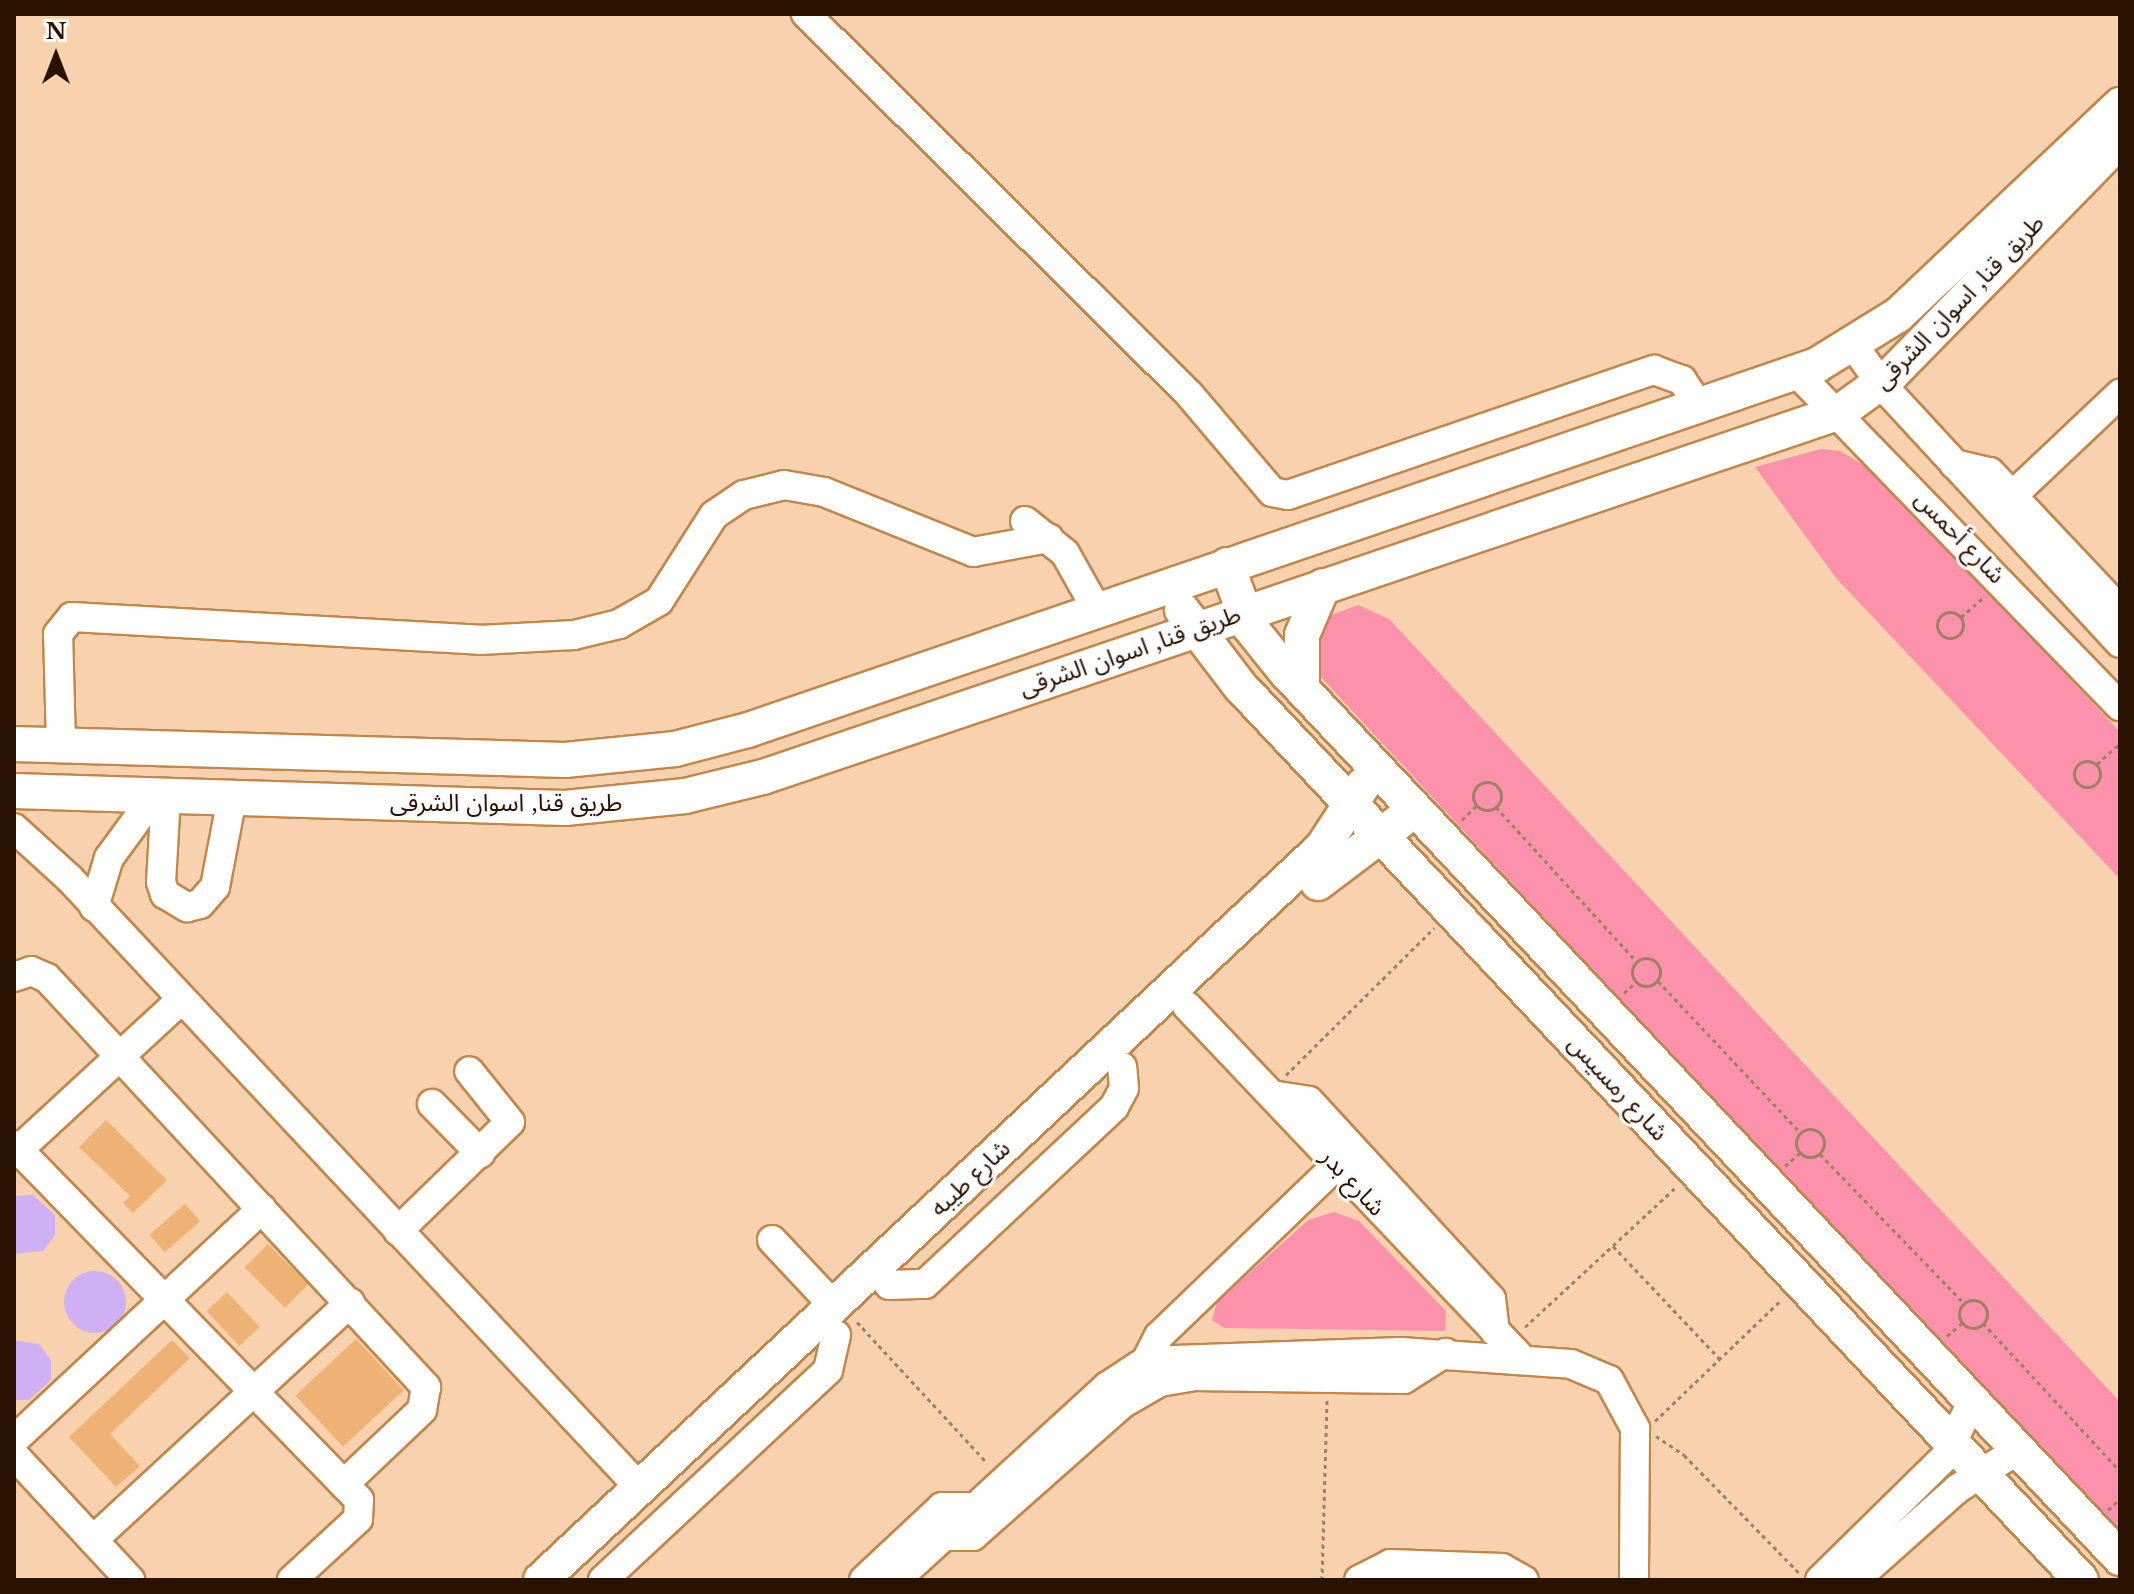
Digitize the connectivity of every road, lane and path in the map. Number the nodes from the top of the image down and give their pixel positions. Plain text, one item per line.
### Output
1 (806, 14) edge
2 (2120, 105) edge
3 (2120, 140) edge
4 (1854, 346) junction
5 (1797, 373) junction
6 (1881, 384) junction
7 (2120, 394) edge
8 (1699, 406) junction
9 (1840, 412) junction
10 (1954, 464) junction
11 (2012, 496) junction
12 (1025, 521) dead end
13 (1049, 538) junction
14 (1227, 565) junction
15 (2002, 582) junction
16 (1166, 586) junction
17 (1323, 586) junction
18 (1097, 610) junction
19 (2120, 610) edge
20 (1242, 613) junction
21 (1961, 617) junction
22 (1194, 629) junction
23 (2120, 643) edge
24 (1302, 689) junction
25 (2120, 706) edge
26 (2120, 743) edge
27 (14, 744) edge
28 (61, 745) junction
29 (1369, 757) junction
30 (2097, 764) junction
31 (14, 791) edge
32 (161, 796) junction
33 (232, 798) junction
34 (1355, 805) junction
35 (1496, 807) junction
36 (1423, 813) junction
37 (14, 828) edge
38 (1380, 831) junction
39 (94, 907) junction
40 (1452, 909) junction
41 (1637, 962) junction
42 (14, 977) edge
43 (1658, 981) junction
44 (181, 1000) junction
45 (1187, 1006) junction
46 (120, 1056) junction
47 (469, 1071) dead end
48 (1271, 1093) junction
49 (432, 1104) dead end
50 (1800, 1132) junction
51 (15, 1150) edge
52 (480, 1153) junction
53 (1820, 1154) junction
54 (1337, 1165) junction
55 (1695, 1171) junction
56 (262, 1209) junction
57 (398, 1231) junction
58 (772, 1240) dead end
59 (1613, 1246) junction
60 (1782, 1299) dead end
61 (164, 1300) junction
62 (350, 1303) junction
63 (1964, 1303) junction
64 (844, 1321) junction
65 (1983, 1323) junction
66 (1507, 1344) junction
67 (1445, 1353) junction
68 (1720, 1359) junction
69 (1141, 1373) junction
70 (1328, 1378) junction
71 (254, 1392) junction
72 (1973, 1400) junction
73 (14, 1440) edge
74 (1954, 1444) junction
75 (2019, 1449) junction
76 (14, 1455) edge
77 (2120, 1471) edge
78 (1981, 1472) junction
79 (1003, 1481) junction
80 (344, 1484) junction
81 (639, 1487) junction
82 (975, 1507) junction
83 (944, 1536) junction
84 (93, 1540) junction
85 (2120, 1558) edge
86 (130, 1580) edge
87 (292, 1580) edge
88 (541, 1580) edge
89 (573, 1580) edge
90 (603, 1580) edge
91 (864, 1580) edge
92 (896, 1580) edge
93 (1322, 1580) edge
94 (1359, 1580) edge
95 (1524, 1580) edge
96 (1634, 1580) edge
97 (1805, 1580) edge
98 (1820, 1580) edge
99 (1855, 1580) edge
100 (2081, 1580) edge

1 - 8 street
2 - 4 main road, طريق قنا, اسوان الشرقى
3 - 6 main road, طريق قنا, اسوان الشرقى
4 - 5 main road, طريق قنا, اسوان الشرقى
4 - 6 street, شارع أحمس
5 - 8 main road, طريق قنا, اسوان الشرقى
5 - 9 street, شارع أحمس
6 - 9 main road, طريق قنا, اسوان الشرقى
6 - 10 street, شارع أحمس
7 - 11 street
8 - 14 main road, طريق قنا, اسوان الشرقى
9 - 15 street, شارع أحمس
9 - 17 main road, طريق قنا, اسوان الشرقى
10 - 11 street
10 - 23 street, شارع أحمس
11 - 19 street
12 - 13 street
13 - 18 street
13 - 28 street
14 - 16 main road, طريق قنا, اسوان الشرقى
14 - 20 main road, شارع رمسيس
15 - 21 path
15 - 25 street, شارع أحمس
16 - 18 main road, طريق قنا, اسوان الشرقى
16 - 22 main road, شارع رمسيس
17 - 20 main road, طريق قنا, اسوان الشرقى
17 - 24 main road
18 - 28 main road, طريق قنا, اسوان الشرقى
20 - 22 main road, طريق قنا, اسوان الشرقى
20 - 24 main road, شارع رمسيس
21 - 21 path
22 - 33 main road, طريق قنا, اسوان الشرقى
22 - 34 main road, شارع رمسيس
24 - 29 main road, شارع رمسيس
26 - 30 path
27 - 28 main road, طريق قنا, اسوان الشرقى
29 - 34 main road, شارع طيبه
29 - 36 main road, شارع رمسيس
30 - 30 path
31 - 32 main road, طريق قنا, اسوان الشرقى
32 - 33 main road, طريق قنا, اسوان الشرقى
32 - 33 street
32 - 39 street
34 - 38 main road, شارع رمسيس
34 - 64 main road, شارع طيبه
35 - 35 path
35 - 41 path
36 - 38 main road, شارع طيبه
36 - 72 main road, شارع رمسيس
37 - 39 street
38 - 40 main road, شارع رمسيس
38 - 45 main road, شارع طيبه
39 - 44 street
40 - 48 path
40 - 55 main road, شارع رمسيس
41 - 43 path
41 - 43 path
42 - 46 street
43 - 50 path
44 - 46 street
44 - 57 street
45 - 48 street, شارع بدر
45 - 64 main road, شارع طيبه
46 - 51 street
46 - 56 street
47 - 52 street
48 - 54 street, شارع بدر
48 - 66 street
49 - 52 street
50 - 53 path
50 - 53 path
51 - 61 street
52 - 57 street
53 - 63 path
54 - 66 street, شارع بدر
54 - 69 street
55 - 59 path
55 - 74 main road, شارع رمسيس
56 - 61 street
56 - 62 street
57 - 81 street
58 - 64 street
59 - 66 path
59 - 68 path
60 - 68 path
61 - 71 street
61 - 73 street
62 - 71 street
62 - 80 street
63 - 65 path
63 - 65 path
64 - 79 path
64 - 81 main road, شارع طيبه
64 - 89 main road, شارع طيبه
64 - 90 street
65 - 77 path
66 - 67 street
66 - 96 street
67 - 69 street
67 - 70 street
68 - 97 path
69 - 70 street
69 - 79 street
69 - 83 street
70 - 93 path
71 - 80 street
71 - 84 street
72 - 74 street
72 - 75 main road, شارع رمسيس
74 - 78 main road, شارع رمسيس
74 - 98 street
75 - 78 street
75 - 85 main road, شارع رمسيس
76 - 84 street
78 - 99 street
78 - 100 main road, شارع رمسيس
79 - 82 street
80 - 87 street
81 - 88 main road, شارع طيبه
82 - 83 street
82 - 91 street
83 - 92 street
84 - 86 street
94 - 95 street

